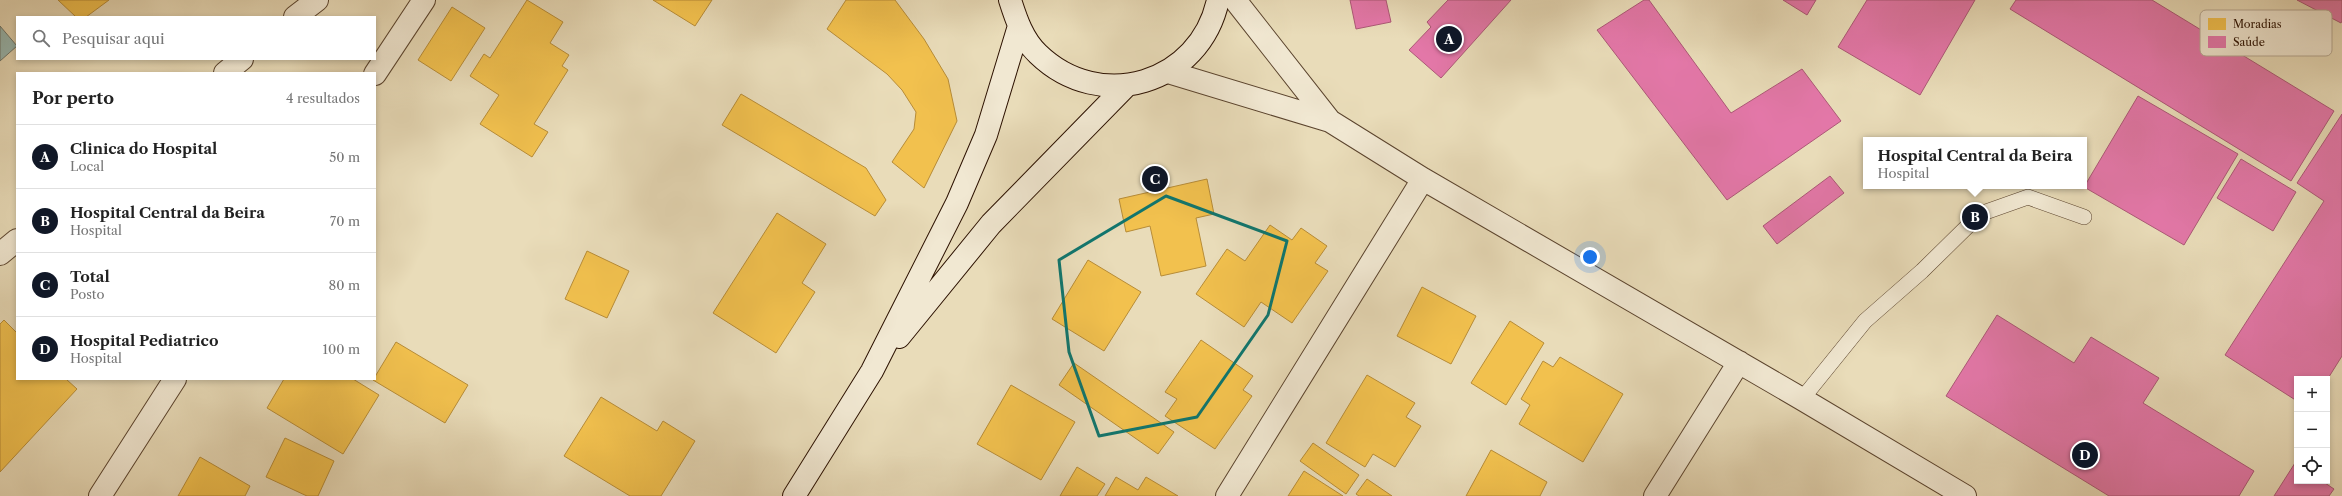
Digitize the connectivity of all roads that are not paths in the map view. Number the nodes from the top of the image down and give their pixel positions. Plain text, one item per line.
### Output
1 (316, 0) edge
2 (424, 0) edge
3 (1010, 0) edge
4 (1218, 0) edge
5 (1235, 0) edge
6 (296, 16) edge
7 (1019, 26) junction
8 (241, 60) edge
9 (226, 72) edge
10 (376, 72) edge
11 (1168, 72) junction
12 (1126, 86) junction
13 (1330, 121) junction
14 (1423, 179) junction
15 (2084, 217) dead end
16 (16, 241) edge
17 (0, 254) edge
18 (1739, 362) junction
19 (872, 370) junction
20 (174, 380) edge
21 (1802, 399) junction
22 (100, 496) edge
23 (794, 496) edge
24 (1227, 496) edge
25 (1655, 496) edge
26 (1964, 496) edge

1 - 6 street
2 - 10 street
3 - 7 street
4 - 11 street
5 - 13 street
7 - 12 street
7 - 19 street
8 - 9 street
11 - 12 street
11 - 13 street
12 - 19 street
13 - 14 street
14 - 18 street
14 - 24 street
15 - 21 lane
16 - 17 street
18 - 21 street
18 - 25 street
19 - 23 street
20 - 22 street
21 - 26 street

